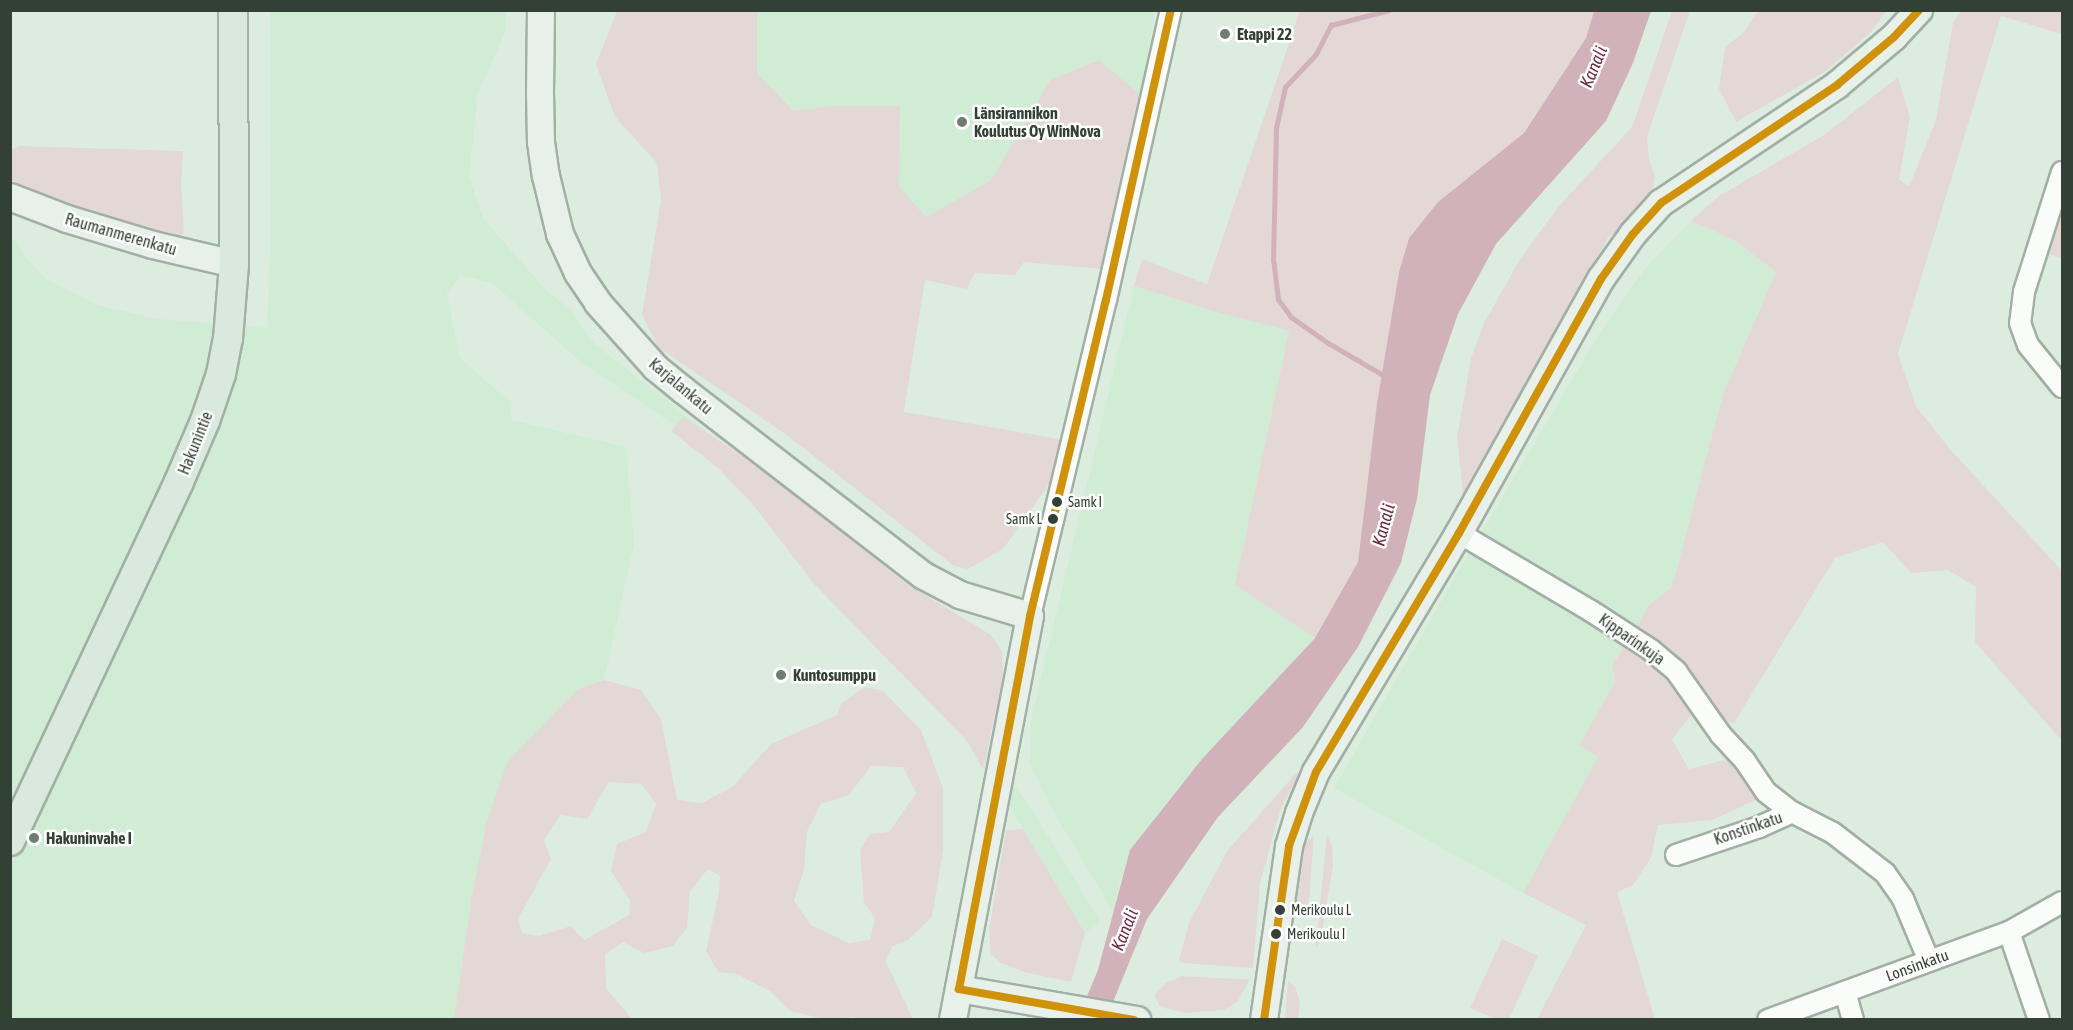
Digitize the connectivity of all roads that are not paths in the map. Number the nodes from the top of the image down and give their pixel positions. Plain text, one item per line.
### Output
1 (233, 10) edge
2 (541, 10) edge
3 (1171, 10) edge
4 (1919, 10) edge
5 (2062, 172) edge
6 (10, 197) edge
7 (234, 264) junction
8 (2062, 387) edge
9 (1459, 533) junction
10 (1030, 616) junction
11 (1792, 812) junction
12 (10, 841) edge
13 (1676, 855) dead end
14 (2062, 902) edge
15 (2008, 932) junction
16 (1929, 961) junction
17 (959, 989) junction
18 (1845, 992) junction
19 (1126, 1017) edge
20 (953, 1020) edge
21 (1264, 1020) edge
22 (1768, 1020) edge
23 (1853, 1020) edge
24 (2039, 1020) edge

1 - 7 highway, Hakunintie
2 - 10 main road, Karjalankatu
3 - 10 street
4 - 9 main road
5 - 8 street
6 - 7 main road, Raumanmerenkatu
7 - 12 highway, Hakunintie
9 - 11 street, Kipparinkuja
9 - 21 main road
10 - 17 main road
11 - 13 street, Konstinkatu
11 - 16 street, Konstinkatu
14 - 15 street, Lonsinkatu
15 - 16 street, Lonsinkatu
15 - 24 street
16 - 18 street, Lonsinkatu
17 - 19 main road
17 - 20 main road
18 - 22 street, Lonsinkatu
18 - 23 street

